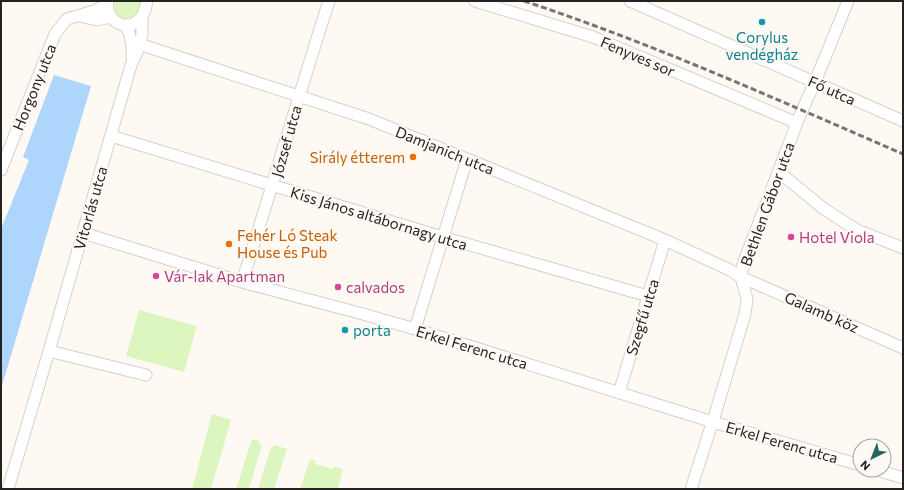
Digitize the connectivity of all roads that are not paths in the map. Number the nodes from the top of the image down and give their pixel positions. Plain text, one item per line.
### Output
1 (329, 1) edge
2 (475, 1) edge
3 (630, 1) edge
4 (848, 1) edge
5 (107, 3) edge
6 (146, 3) edge
7 (80, 16) junction
8 (111, 17) junction
9 (142, 18) junction
10 (126, 25) junction
11 (140, 43) junction
12 (131, 65) junction
13 (815, 82) junction
14 (299, 96) junction
15 (903, 121) edge
16 (797, 123) junction
17 (111, 136) junction
18 (467, 159) junction
19 (1, 170) edge
20 (779, 172) junction
21 (272, 186) junction
22 (83, 233) junction
23 (442, 237) junction
24 (665, 240) junction
25 (903, 248) edge
26 (741, 277) junction
27 (242, 282) junction
28 (648, 296) junction
29 (415, 329) junction
30 (903, 348) edge
31 (49, 351) junction
32 (146, 375) dead end
33 (619, 393) junction
34 (713, 422) junction
35 (852, 463) edge
36 (892, 475) edge
37 (903, 478) edge
38 (8, 489) edge
39 (691, 489) edge

1 - 14 street, József utca
2 - 16 street, Fenyves sor
3 - 13 street, Fő utca
4 - 13 street, Bethlen Gábor utca
5 - 7 street, Horgony utca
5 - 8 street
6 - 9 street, Vitorlás utca
7 - 8 street
7 - 19 street, Horgony utca
8 - 10 street
9 - 10 street
9 - 11 street, Vitorlás utca
10 - 12 street, Vitorlás utca
11 - 12 street, Vitorlás utca
11 - 14 street, Damjanich utca
12 - 17 street, Vitorlás utca
13 - 15 street, Fő utca
13 - 16 street, Bethlen Gábor utca
14 - 18 street, Damjanich utca
14 - 21 street, József utca
16 - 20 street, Bethlen Gábor utca
17 - 21 street, Kiss János altábornagy utca
17 - 22 street, Vitorlás utca
18 - 23 street
18 - 24 street, Damjanich utca
20 - 25 street
20 - 26 street, Bethlen Gábor utca
21 - 23 street, Kiss János altábornagy utca
21 - 27 street, József utca
22 - 27 street, Erkel Ferenc utca
22 - 31 street, Vitorlás utca
23 - 28 street, Kiss János altábornagy utca
23 - 29 street
24 - 26 street, Damjanich utca
24 - 28 street, Szegfű utca
26 - 30 street, Galamb köz
26 - 34 street, Bethlen Gábor utca
27 - 29 street, Erkel Ferenc utca
28 - 33 street, Szegfű utca
29 - 33 street, Erkel Ferenc utca
31 - 32 street
31 - 38 street, Vitorlás utca
33 - 34 street, Erkel Ferenc utca
34 - 35 street, Erkel Ferenc utca
34 - 39 street, Bethlen Gábor utca
36 - 37 street

